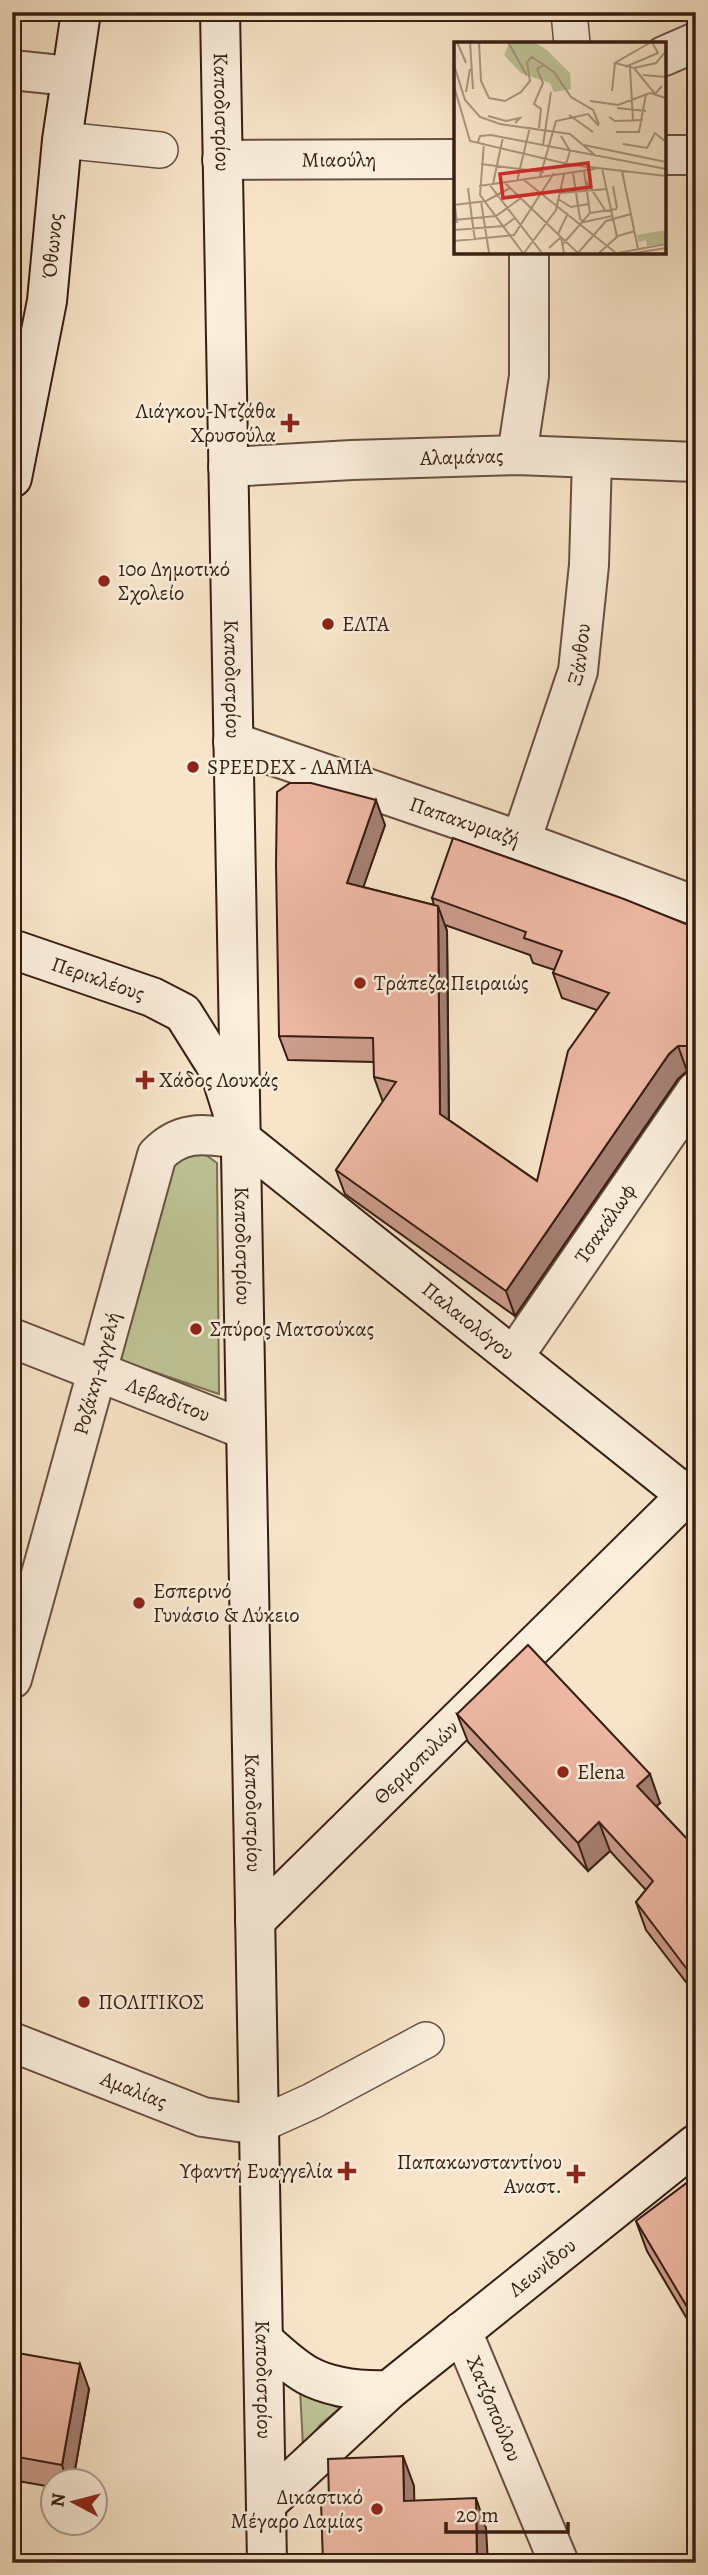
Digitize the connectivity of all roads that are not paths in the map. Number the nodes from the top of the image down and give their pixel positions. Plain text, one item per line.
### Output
1 (81, 12) edge
2 (219, 12) edge
3 (569, 12) edge
4 (572, 42) edge
5 (696, 42) edge
6 (666, 55) edge
7 (12, 70) edge
8 (70, 76) junction
9 (62, 140) junction
10 (454, 143) edge
11 (160, 150) dead end
12 (666, 155) edge
13 (696, 155) edge
14 (416, 159) junction
15 (454, 159) edge
16 (222, 160) junction
17 (529, 254) edge
18 (517, 455) junction
19 (592, 458) junction
20 (696, 462) edge
21 (228, 467) junction
22 (12, 478) edge
23 (233, 742) junction
24 (521, 841) junction
25 (696, 906) edge
26 (12, 949) edge
27 (238, 989) junction
28 (183, 1013) junction
29 (696, 1091) edge
30 (241, 1139) junction
31 (12, 1338) edge
32 (514, 1356) junction
33 (97, 1373) junction
34 (246, 1430) junction
35 (693, 1495) edge
36 (12, 1679) edge
37 (256, 1922) junction
38 (426, 2040) dead end
39 (12, 2042) edge
40 (259, 2125) junction
41 (696, 2144) edge
42 (462, 2331) junction
43 (263, 2340) junction
44 (389, 2390) junction
45 (266, 2504) junction
46 (267, 2563) edge
47 (559, 2563) edge

1 - 8 main road, Όθωνος
2 - 16 main road, Καποδιστρίου
3 - 4 street
5 - 6 main road
7 - 8 main road
8 - 9 main road, Όθωνος
9 - 11 street
9 - 22 main road, Όθωνος
10 - 14 main road
12 - 13 main road
14 - 15 main road, Μιαούλη
14 - 16 main road, Μιαούλη
16 - 21 main road, Καποδιστρίου
17 - 18 main road
18 - 19 main road, Αλαμάνας
18 - 21 main road, Αλαμάνας
19 - 20 main road, Αλαμάνας
19 - 24 main road, Ξάνθου
21 - 23 main road, Καποδιστρίου
23 - 24 main road, Παπακυριαζή
23 - 27 main road, Καποδιστρίου
24 - 25 main road, Παπακυριαζή
26 - 28 main road, Περικλέους
27 - 28 main road
27 - 30 main road, Καποδιστρίου
28 - 30 main road
29 - 32 main road, Τσακάλωφ
30 - 32 main road, Παλαιολόγου
30 - 33 main road, Ροζάκη-Αγγελή
30 - 34 main road, Καποδιστρίου
31 - 33 main road, Λεβαδίτου
32 - 35 main road, Παλαιολόγου
33 - 34 main road, Λεβαδίτου
33 - 36 main road, Ροζάκη-Αγγελή
34 - 37 main road, Καποδιστρίου
35 - 37 main road, Θερμοπυλών
37 - 40 main road, Καποδιστρίου
38 - 40 street
39 - 40 main road, Αμαλίας
40 - 43 main road, Καποδιστρίου
41 - 42 main road, Λεωνίδου
42 - 44 main road, Λεωνίδου
42 - 47 main road, Χατζοπούλου
43 - 44 main road
43 - 45 main road, Καποδιστρίου
44 - 45 main road, Λεωνίδου
45 - 46 main road, Καποδιστρίου

